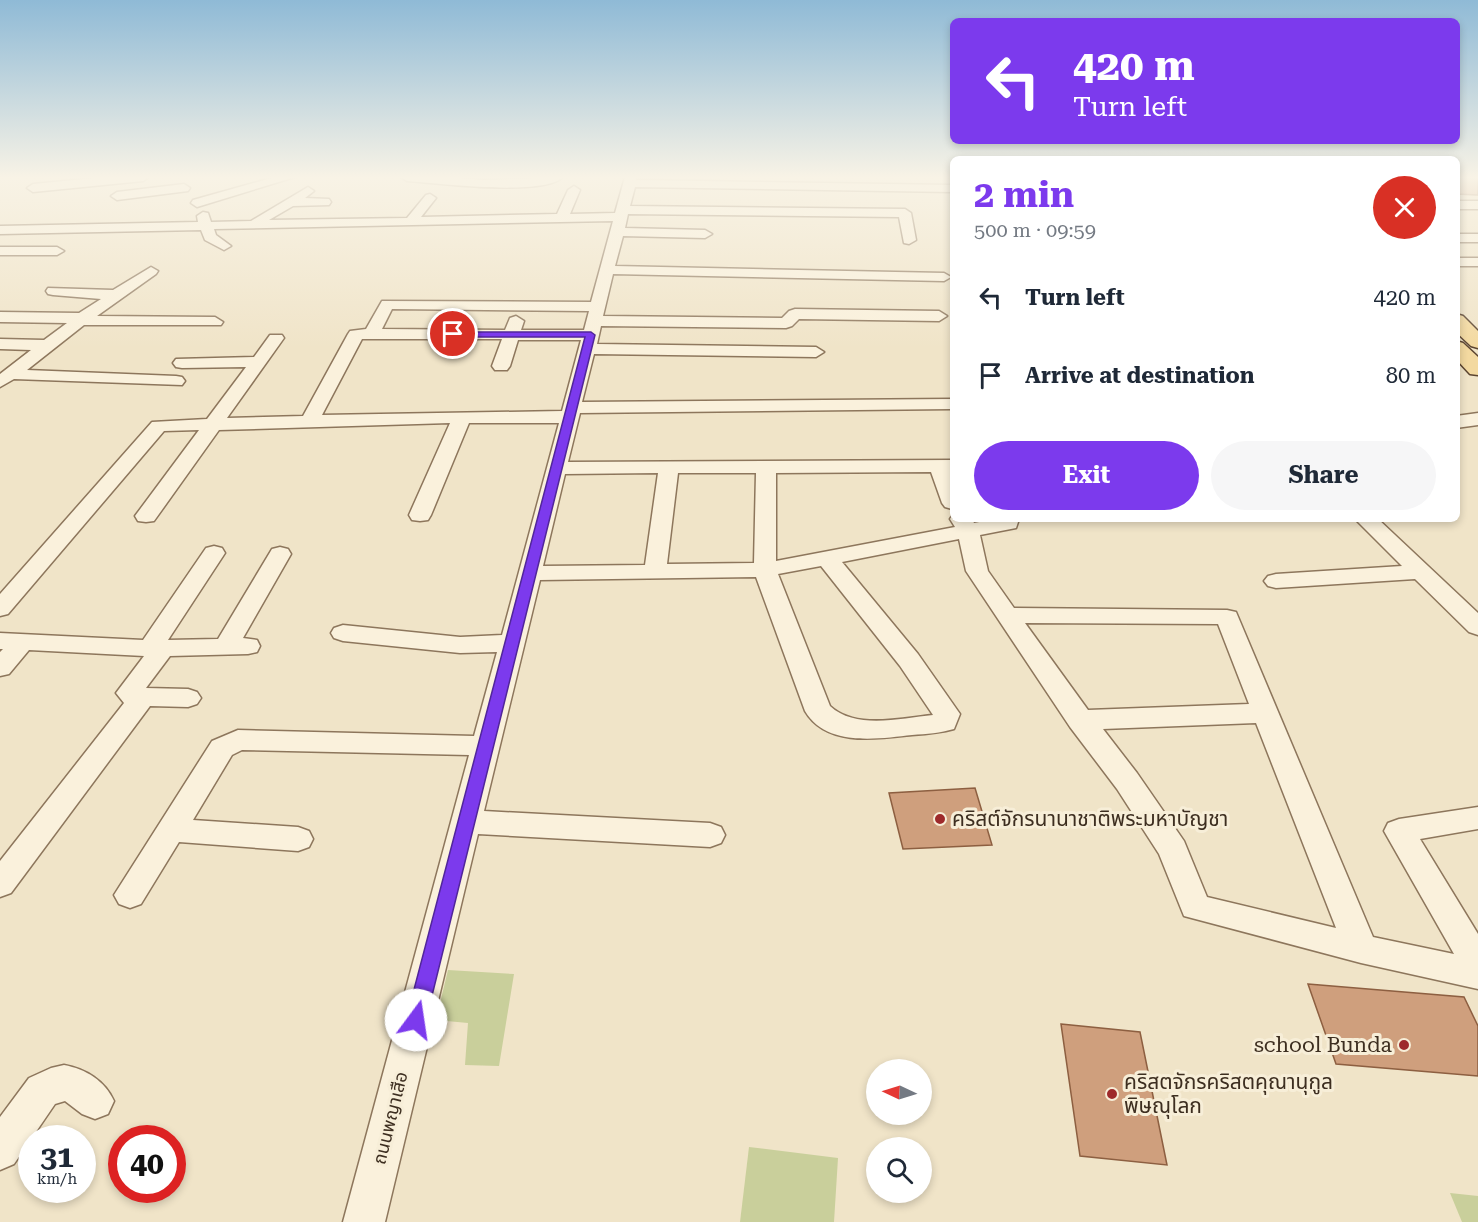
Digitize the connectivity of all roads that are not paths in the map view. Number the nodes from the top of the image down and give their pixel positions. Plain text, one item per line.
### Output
1 (209, 234) edge
2 (616, 234) edge
3 (908, 234) edge
4 (1460, 238) edge
5 (1478, 238) edge
6 (909, 240) dead end
7 (224, 246) dead end
8 (0, 251) edge
9 (57, 251) dead end
10 (1460, 262) edge
11 (1478, 262) edge
12 (607, 270) junction
13 (151, 271) dead end
14 (944, 277) dead end
15 (53, 291) dead end
16 (116, 295) junction
17 (448, 303) junction
18 (521, 305) junction
19 (939, 316) dead end
20 (0, 317) edge
21 (82, 319) junction
22 (214, 322) dead end
23 (1460, 324) edge
24 (592, 328) junction
25 (371, 334) junction
26 (434, 334) junction
27 (512, 335) junction
28 (276, 338) dead end
29 (1478, 342) edge
30 (0, 344) edge
31 (47, 345) junction
32 (1460, 351) edge
33 (816, 352) dead end
34 (257, 362) junction
35 (182, 363) dead end
36 (501, 366) dead end
37 (1478, 369) edge
38 (5, 378) edge
39 (176, 381) dead end
40 (950, 404) edge
41 (571, 412) junction
42 (462, 418) junction
43 (1478, 419) edge
44 (1460, 421) edge
45 (309, 422) junction
46 (213, 424) junction
47 (766, 466) junction
48 (946, 466) edge
49 (669, 467) junction
50 (557, 468) junction
51 (950, 491) edge
52 (420, 515) dead end
53 (146, 516) dead end
54 (1008, 522) edge
55 (1369, 522) edge
56 (964, 525) edge
57 (214, 553) dead end
58 (280, 554) dead end
59 (827, 558) junction
60 (765, 570) junction
61 (655, 571) junction
62 (1421, 572) junction
63 (530, 573) junction
64 (1276, 580) dead end
65 (0, 609) edge
66 (1007, 615) junction
67 (1478, 627) edge
68 (343, 633) dead end
69 (11, 641) edge
70 (512, 643) junction
71 (156, 648) junction
72 (0, 668) edge
73 (135, 697) junction
74 (188, 698) dead end
75 (1264, 712) junction
76 (1080, 720) junction
77 (486, 746) junction
78 (1478, 818) edge
79 (466, 822) junction
80 (171, 830) junction
81 (710, 835) dead end
82 (298, 840) dead end
83 (5, 870) edge
84 (130, 895) dead end
85 (1361, 949) junction
86 (1478, 964) edge
87 (1478, 974) edge
88 (95, 1101) dead end
89 (0, 1150) edge
90 (364, 1222) edge

1 - 7 street
2 - 12 street, ถนนพญาเสือ
3 - 6 street
4 - 5 street
8 - 9 street
10 - 11 street
12 - 14 street
12 - 24 street, ถนนพญาเสือ
13 - 16 street
15 - 16 street
16 - 21 street
17 - 18 street
17 - 25 street
17 - 26 street
18 - 24 street
18 - 27 street
19 - 24 street
20 - 21 street
21 - 22 street
21 - 31 street
23 - 29 main road
24 - 27 street
24 - 33 street
24 - 41 street, ถนนพญาเสือ
25 - 26 street
25 - 45 street
26 - 27 street
27 - 36 street
28 - 34 street
30 - 31 street
31 - 38 street
32 - 37 main road
34 - 35 street
34 - 46 street
38 - 39 street
40 - 41 street
41 - 42 street
41 - 50 street, ถนนพญาเสือ
42 - 45 street
42 - 52 street
43 - 44 street
45 - 46 street
46 - 53 street
46 - 65 street
47 - 48 street
47 - 49 street
47 - 60 street
48 - 51 street
49 - 50 street
49 - 61 street
50 - 63 street, ถนนพญาเสือ
54 - 56 street
55 - 62 street
56 - 59 street
56 - 66 street
57 - 71 street
58 - 71 street
59 - 60 street
59 - 60 street
60 - 61 street
61 - 63 street
62 - 64 street
62 - 67 street
63 - 70 street, ถนนพญาเสือ
66 - 75 street
66 - 76 street
68 - 70 street
69 - 71 street
69 - 72 street
70 - 77 street, ถนนพญาเสือ
71 - 73 street
73 - 74 street
73 - 83 street
75 - 76 street
75 - 85 street
76 - 85 street
77 - 79 street, ถนนพญาเสือ
77 - 80 street
78 - 86 street
79 - 81 street
79 - 90 street, ถนนพญาเสือ
80 - 82 street
80 - 84 street
85 - 87 street
88 - 89 street

